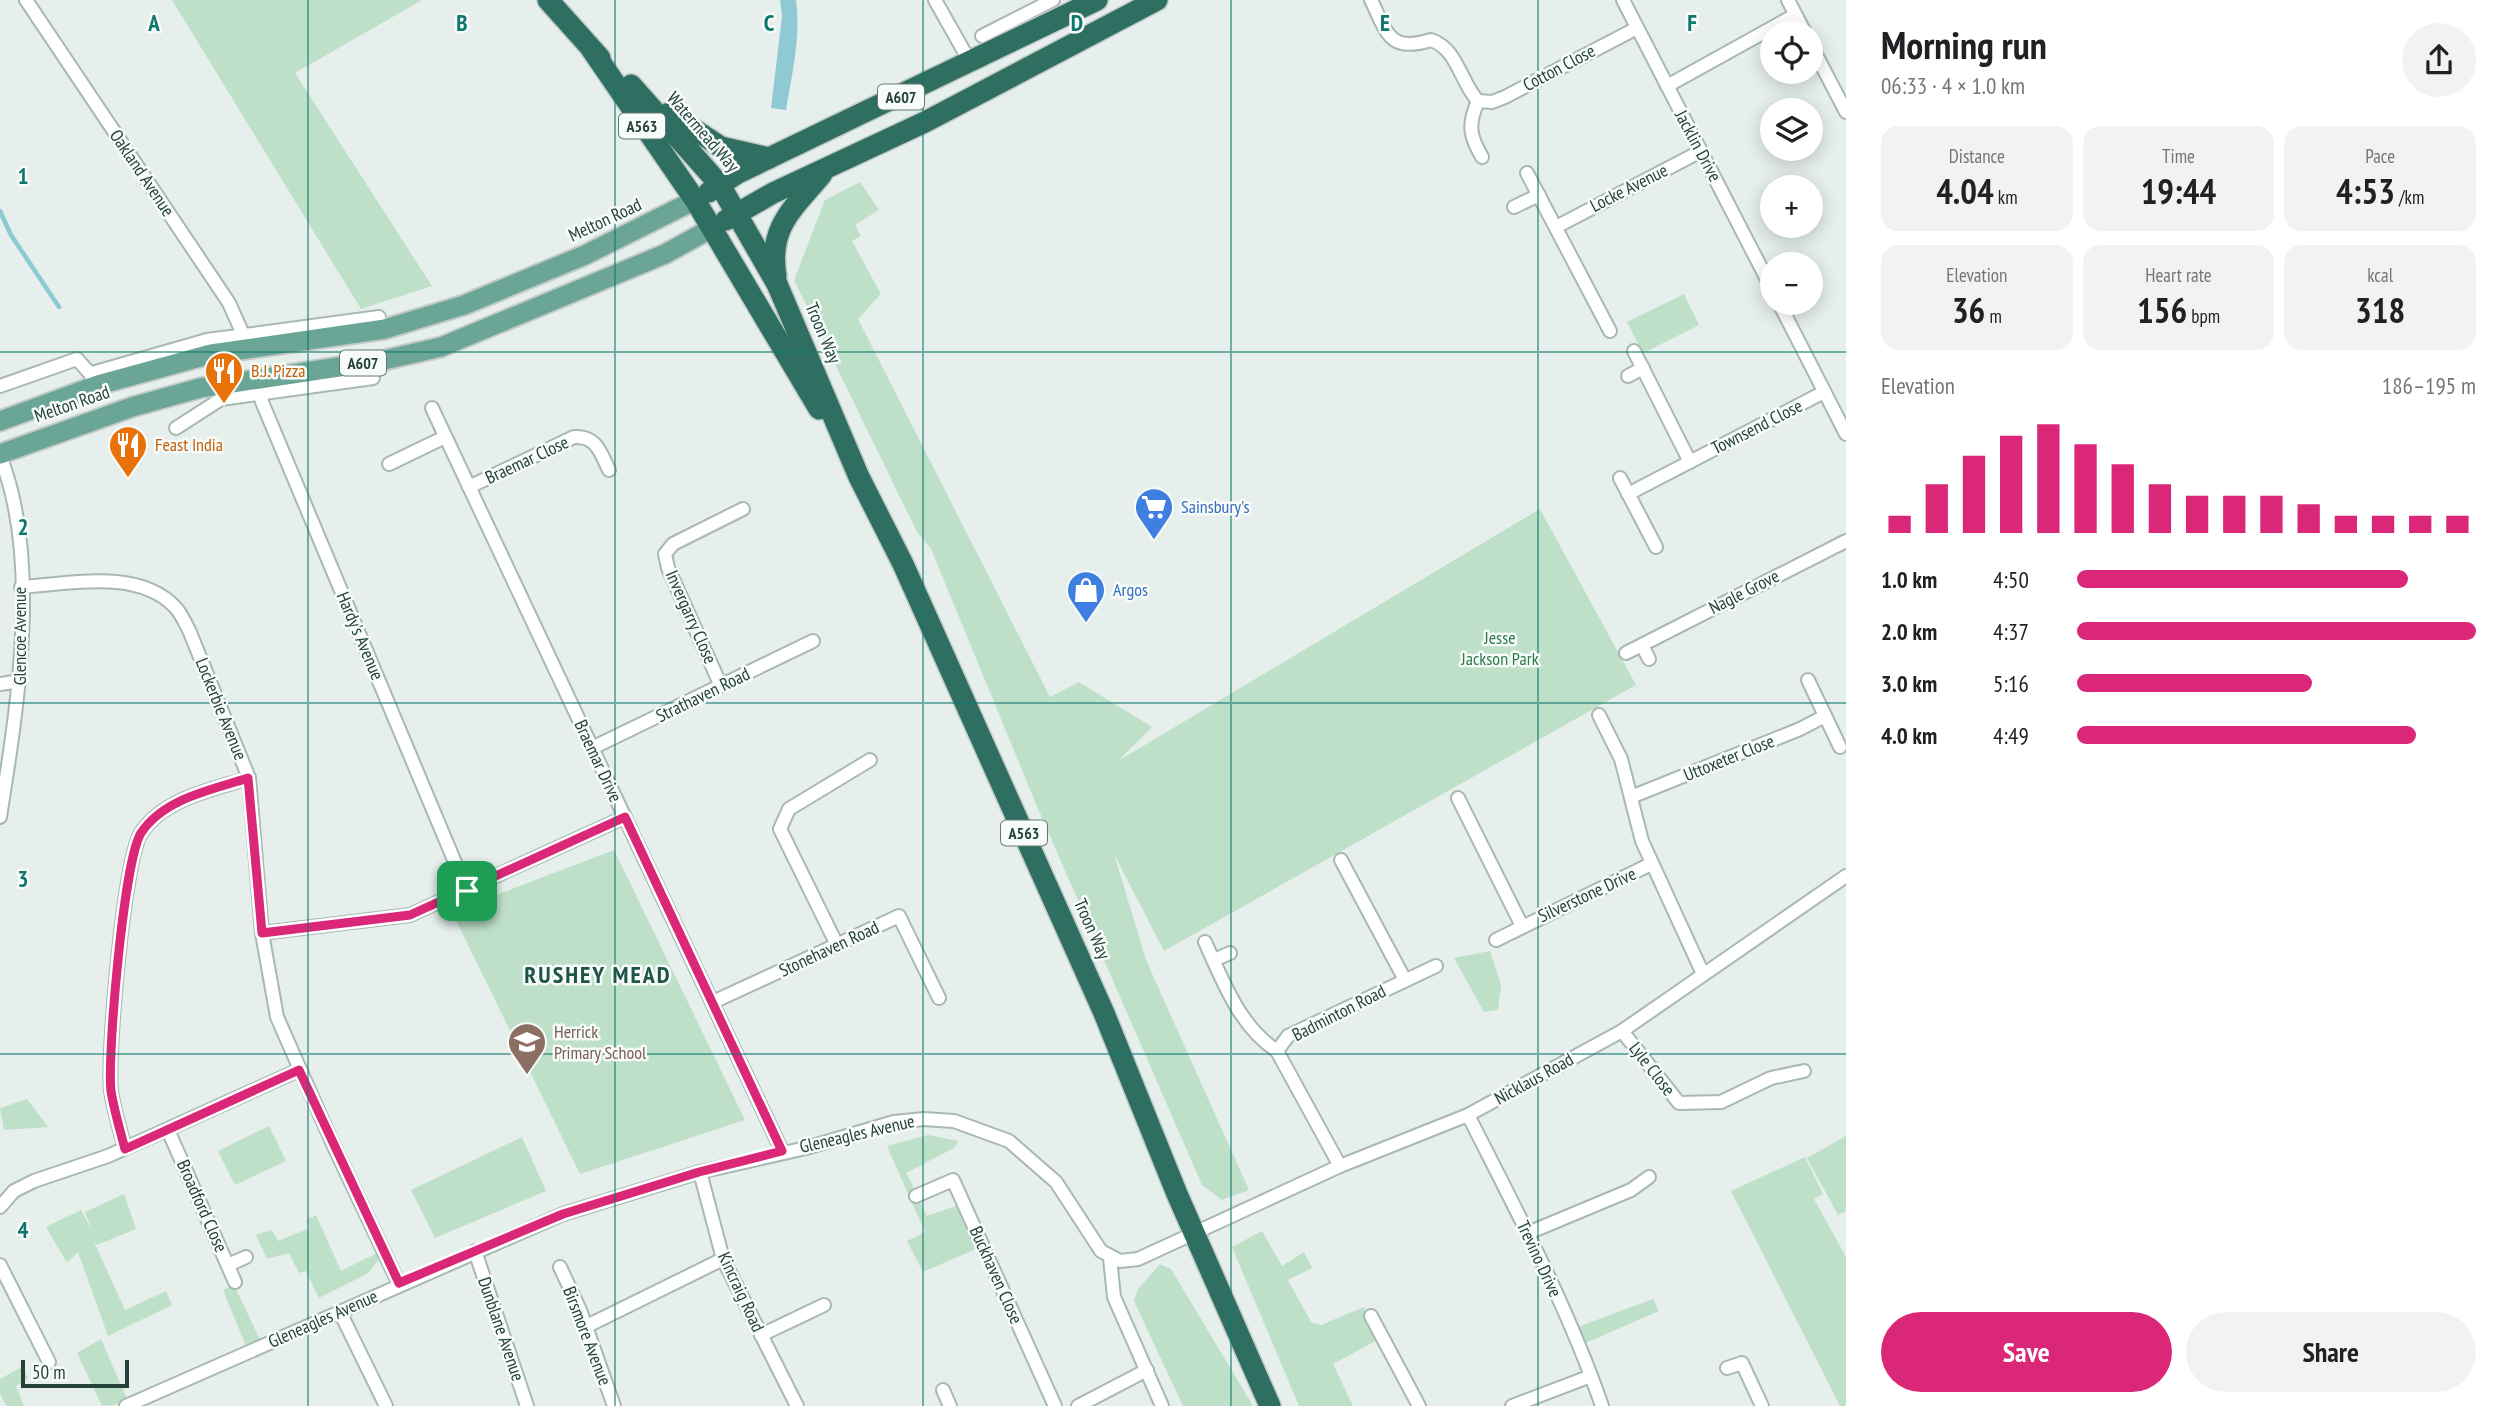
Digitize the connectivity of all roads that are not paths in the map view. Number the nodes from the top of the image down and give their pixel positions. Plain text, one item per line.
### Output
1 (26, 0) edge
2 (548, 0) edge
3 (936, 0) edge
4 (1054, 0) edge
5 (1157, 0) edge
6 (1371, 0) edge
7 (1623, 0) edge
8 (1788, 0) edge
9 (1105, 13) edge
10 (1795, 15) junction
11 (1798, 21) edge
12 (1028, 24) junction
13 (1637, 27) junction
14 (982, 36) dead end
15 (592, 50) junction
16 (970, 62) junction
17 (1823, 68) edge
18 (631, 85) junction
19 (1667, 86) junction
20 (1478, 101) junction
21 (1846, 112) edge
22 (1701, 151) junction
23 (1482, 157) dead end
24 (769, 158) junction
25 (828, 167) junction
26 (1527, 173) dead end
27 (720, 185) junction
28 (1539, 195) junction
29 (695, 200) junction
30 (1514, 207) dead end
31 (737, 212) junction
32 (1556, 227) junction
33 (712, 228) junction
34 (1760, 266) edge
35 (777, 284) junction
36 (1785, 315) edge
37 (382, 323) junction
38 (1610, 331) dead end
39 (247, 343) junction
40 (1634, 351) dead end
41 (393, 358) junction
42 (1643, 368) junction
43 (1628, 376) dead end
44 (373, 378) dead end
45 (95, 379) junction
46 (0, 386) edge
47 (258, 387) junction
48 (1824, 392) junction
49 (432, 408) dead end
50 (0, 421) edge
51 (176, 428) dead end
52 (1846, 435) edge
53 (445, 437) junction
54 (0, 455) edge
55 (1690, 462) junction
56 (389, 464) dead end
57 (609, 470) dead end
58 (859, 477) junction
59 (1620, 478) dead end
60 (5, 486) edge
61 (469, 487) junction
62 (1628, 494) junction
63 (743, 509) dead end
64 (1846, 541) edge
65 (1656, 547) dead end
66 (21, 587) junction
67 (813, 641) dead end
68 (1642, 645) junction
69 (1626, 653) dead end
70 (1650, 659) dead end
71 (1808, 680) dead end
72 (20, 681) junction
73 (0, 684) edge
74 (722, 686) junction
75 (1599, 715) dead end
76 (1825, 716) junction
77 (1840, 747) dead end
78 (592, 748) junction
79 (870, 760) dead end
80 (248, 778) junction
81 (1631, 797) junction
82 (1458, 798) dead end
83 (0, 817) edge
84 (625, 817) junction
85 (1341, 860) dead end
86 (1651, 864) junction
87 (1846, 876) edge
88 (467, 891) junction
89 (1522, 926) junction
90 (262, 933) junction
91 (1496, 940) dead end
92 (1205, 942) dead end
93 (837, 945) junction
94 (1230, 953) dead end
95 (1214, 960) junction
96 (1436, 966) dead end
97 (1703, 974) junction
98 (1405, 980) junction
99 (939, 999) dead end
100 (712, 1003) junction
101 (1622, 1031) junction
102 (1277, 1051) junction
103 (299, 1070) junction
104 (1804, 1071) dead end
105 (1468, 1115) junction
106 (168, 1130) junction
107 (125, 1149) junction
108 (782, 1151) junction
109 (1340, 1166) junction
110 (699, 1172) junction
111 (1649, 1177) dead end
112 (916, 1196) dead end
113 (0, 1207) edge
114 (1528, 1233) junction
115 (1195, 1235) junction
116 (475, 1251) junction
117 (246, 1257) dead end
118 (1110, 1258) junction
119 (723, 1259) junction
120 (0, 1265) edge
121 (228, 1265) junction
122 (560, 1267) dead end
123 (235, 1282) dead end
124 (399, 1283) junction
125 (824, 1305) dead end
126 (340, 1312) junction
127 (1371, 1316) dead end
128 (585, 1327) junction
129 (761, 1335) junction
130 (49, 1362) dead end
131 (1727, 1368) dead end
132 (1147, 1370) junction
133 (1591, 1376) junction
134 (943, 1390) dead end
135 (126, 1406) edge
136 (386, 1406) edge
137 (527, 1406) edge
138 (614, 1406) edge
139 (797, 1406) edge
140 (950, 1406) edge
141 (1055, 1406) edge
142 (1078, 1406) edge
143 (1162, 1406) edge
144 (1270, 1406) edge
145 (1419, 1406) edge
146 (1512, 1406) edge
147 (1602, 1406) edge
148 (1762, 1406) edge

1 - 39 street, Oakland Avenue
2 - 15 highway, Watermead Way / A563
3 - 16 street
4 - 12 street
5 - 9 highway, Melton Road / A607
6 - 20 street
7 - 13 street, Jacklin Drive
8 - 10 street
9 - 12 highway, Melton Road
9 - 25 highway, Melton Road / A607
10 - 11 street
10 - 19 street
12 - 14 street
12 - 16 highway, Melton Road / A607
13 - 19 street, Jacklin Drive
13 - 20 street, Cotton Close
15 - 18 highway, Watermead Way / A563
15 - 29 highway, Watermead Way / A563
16 - 24 highway, Melton Road / A607
17 - 21 street
18 - 24 highway, Watermead Way / A563
18 - 27 highway, Watermead Way / A563
19 - 22 street, Jacklin Drive
20 - 23 street
22 - 32 street, Locke Avenue
22 - 34 street, Jacklin Drive
24 - 27 highway, Melton Road / A607
25 - 31 highway, Melton Road / A607
25 - 35 highway, Melton Road / A607
26 - 28 street
27 - 29 highway, Melton Road / A607
27 - 31 highway, Watermead Way / A563
28 - 30 street
28 - 32 street
29 - 33 highway, Watermead Way / A563
29 - 37 main road, Melton Road / A607
31 - 33 highway, Melton Road / A607
31 - 35 highway, Troon Way
32 - 38 street
33 - 41 main road, Melton Road / A607
33 - 58 highway, Troon Way
35 - 58 highway, Troon Way
36 - 48 street
37 - 39 main road, Melton Road / A607
37 - 41 main road
39 - 45 main road, Melton Road / A607
40 - 42 street, Townsend Close
41 - 47 main road, Melton Road / A607
42 - 43 street
42 - 55 street, Townsend Close
44 - 47 street
45 - 46 street, Melton Road
45 - 50 main road, Melton Road / A607
47 - 51 street
47 - 54 main road, Melton Road / A607
47 - 88 street, Hardy's Avenue
48 - 52 street
48 - 55 street, Townsend Close
49 - 53 street, Braemar Drive
53 - 56 street
53 - 61 street, Braemar Drive
54 - 60 street, Glencoe Avenue
55 - 62 street, Townsend Close
57 - 61 street, Braemar Close
58 - 115 highway, Troon Way / A563
59 - 62 street
60 - 66 street, Glencoe Avenue
61 - 78 street, Braemar Drive
62 - 65 street
63 - 74 street, Invergarry Close
64 - 68 street, Nagle Grove
66 - 72 street, Glencoe Avenue
66 - 80 street, Lockerbie Avenue
67 - 74 street, Strathaven Road
68 - 69 street, Nagle Grove
68 - 70 street
71 - 76 street
72 - 73 street
72 - 83 street, Glencoe Avenue
74 - 78 street, Strathaven Road
75 - 81 street, Silverstone Drive
76 - 77 street
76 - 81 street, Uttoxeter Close
78 - 84 street, Braemar Drive
79 - 93 street
80 - 90 street, Lockerbie Avenue
80 - 107 street
81 - 86 street, Silverstone Drive
82 - 89 street, Silverstone Drive
84 - 88 street
84 - 100 street, Braemar Drive
85 - 98 street, Badminton Road
86 - 89 street, Silverstone Drive
86 - 97 street, Silverstone Drive
87 - 97 street, Nicklaus Road
88 - 90 street
89 - 91 street, Silverstone Drive
90 - 103 street, Lockerbie Avenue
92 - 95 street, Badminton Road
93 - 99 street, Stonehaven Road
93 - 100 street, Stonehaven Road
94 - 95 street
95 - 102 street, Badminton Road
96 - 98 street, Badminton Road
97 - 101 street, Nicklaus Road
98 - 102 street, Badminton Road
100 - 108 street, Braemar Drive
101 - 104 street, Lyle Close
101 - 105 street, Nicklaus Road
102 - 109 street, Badminton Road
103 - 106 street
103 - 124 street, Lockerbie Avenue
105 - 109 street, Nicklaus Road
105 - 114 street, Trevino Drive
106 - 107 street
106 - 121 street, Broadford Close
107 - 113 street
108 - 110 street, Gleneagles Avenue
108 - 118 street, Gleneagles Avenue
109 - 115 street, Nicklaus Road
110 - 116 street, Gleneagles Avenue
110 - 119 street, Kincraig Road
111 - 114 street
112 - 141 street, Buckhaven Close
114 - 133 street, Trevino Drive
115 - 118 street
115 - 144 highway, Troon Way / A563
116 - 124 street, Gleneagles Avenue
116 - 137 street, Dunblane Avenue
117 - 121 street
118 - 132 street
119 - 128 street
119 - 129 street, Kincraig Road
120 - 130 street
121 - 123 street, Broadford Close
122 - 128 street, Birsmore Avenue
124 - 126 street, Gleneagles Avenue
125 - 129 street
126 - 135 street, Gleneagles Avenue
126 - 136 street
127 - 145 street
128 - 138 street, Birsmore Avenue
129 - 139 street, Kincraig Road
131 - 148 street
132 - 142 street
132 - 143 street
133 - 146 street
133 - 147 street, Trevino Drive
134 - 140 street

